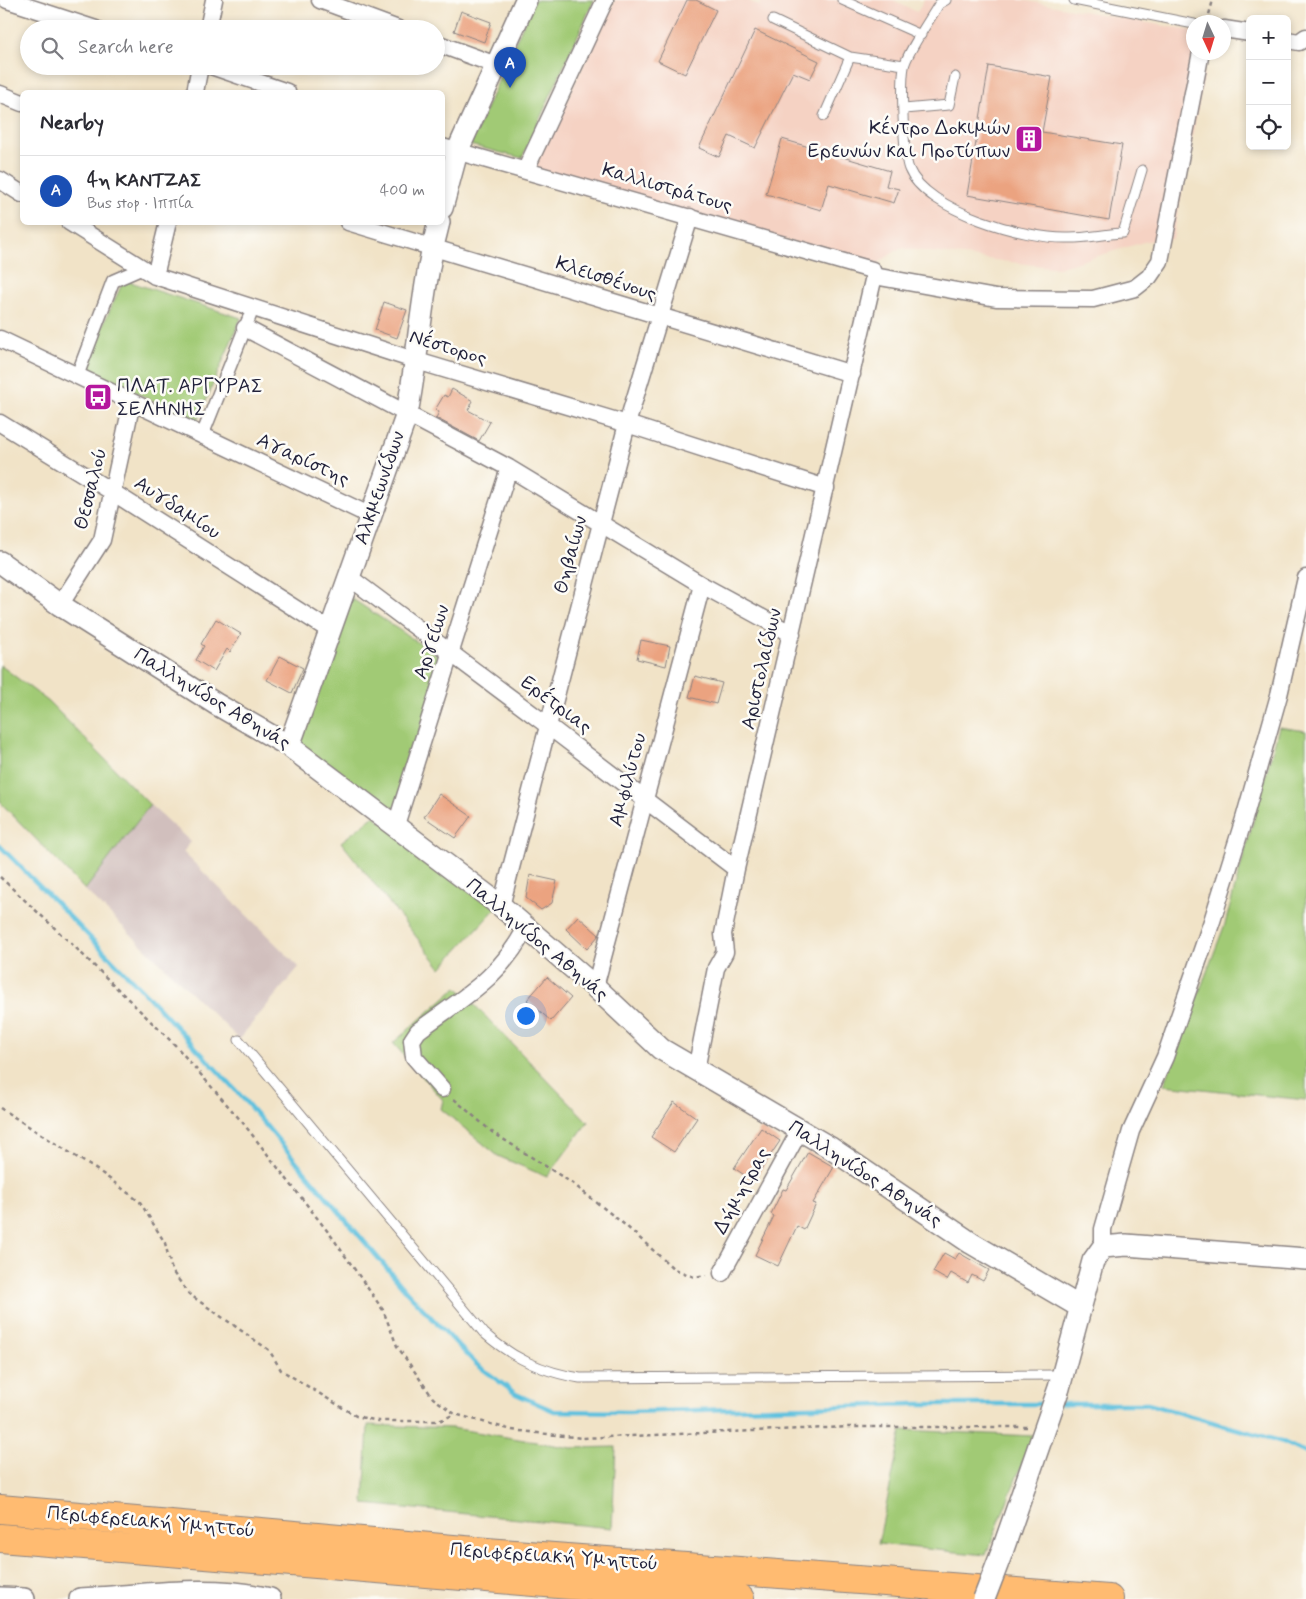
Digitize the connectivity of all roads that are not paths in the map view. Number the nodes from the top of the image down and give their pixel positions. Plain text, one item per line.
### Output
1 (7, 0) edge
2 (214, 0) edge
3 (320, 0) edge
4 (526, 0) edge
5 (605, 0) edge
6 (842, 0) edge
7 (946, 0) edge
8 (1074, 0) edge
9 (68, 20) edge
10 (210, 20) edge
11 (374, 20) edge
12 (773, 20) dead end
13 (1186, 22) edge
14 (1231, 30) edge
15 (1246, 32) edge
16 (921, 35) junction
17 (1306, 37) edge
18 (1291, 41) edge
19 (445, 46) edge
20 (850, 57) junction
21 (1199, 60) edge
22 (496, 65) junction
23 (904, 65) junction
24 (198, 75) edge
25 (238, 75) edge
26 (955, 77) dead end
27 (195, 90) edge
28 (281, 90) edge
29 (0, 94) edge
30 (20, 102) edge
31 (904, 109) junction
32 (824, 116) dead end
33 (450, 149) edge
34 (526, 170) junction
35 (1142, 170) dead end
36 (0, 180) edge
37 (445, 186) edge
38 (20, 193) edge
39 (690, 217) junction
40 (74, 225) edge
41 (167, 225) edge
42 (358, 225) edge
43 (438, 225) edge
44 (432, 247) junction
45 (149, 272) junction
46 (874, 276) junction
47 (253, 308) junction
48 (658, 318) junction
49 (245, 328) junction
50 (0, 339) edge
51 (417, 361) junction
52 (852, 374) junction
53 (77, 376) junction
54 (132, 402) junction
55 (407, 414) junction
56 (0, 424) edge
57 (627, 424) junction
58 (202, 436) junction
59 (509, 468) junction
60 (826, 488) junction
61 (114, 493) junction
62 (371, 516) junction
63 (602, 522) junction
64 (0, 562) edge
65 (349, 577) junction
66 (1306, 578) edge
67 (702, 585) junction
68 (60, 605) junction
69 (329, 630) junction
70 (792, 634) junction
71 (450, 653) junction
72 (547, 725) junction
73 (289, 746) junction
74 (645, 799) junction
75 (395, 828) junction
76 (736, 870) junction
77 (501, 906) junction
78 (526, 927) junction
79 (595, 987) junction
80 (239, 1040) dead end
81 (696, 1070) junction
82 (442, 1089) road end
83 (800, 1130) junction
84 (1103, 1247) junction
85 (1306, 1259) edge
86 (722, 1273) road end
87 (1080, 1307) junction
88 (1061, 1381) junction
89 (0, 1508) edge
90 (0, 1538) edge
91 (0, 1598) edge
92 (24, 1599) edge
93 (80, 1599) edge
94 (270, 1599) edge
95 (740, 1599) edge
96 (984, 1599) edge
97 (1109, 1599) edge

1 - 9 street
2 - 10 street
3 - 11 street
4 - 22 street
5 - 34 street
6 - 16 lane
7 - 16 lane
8 - 13 lane
12 - 20 lane
14 - 15 street
16 - 23 lane
17 - 18 street
19 - 22 street
20 - 23 lane
20 - 32 lane
21 - 46 street
22 - 33 street
23 - 31 lane
24 - 27 street
25 - 28 street
26 - 31 lane
29 - 30 street
31 - 35 lane
33 - 34 street, Καλλιστράτους
33 - 37 street
34 - 39 street, Καλλιστράτους
36 - 38 street
39 - 46 street, Καλλιστράτους
39 - 48 street, Θηβαίων
40 - 45 street, Νέστορος
41 - 45 street
42 - 44 street, Κλεισθένους
43 - 44 street, Αλκμεωνίδων
44 - 48 street, Κλεισθένους
44 - 51 street, Αλκμεωνίδων
45 - 47 street, Νέστορος
45 - 53 street
46 - 52 street, Αριστολαίδων
47 - 49 street
47 - 51 street, Νέστορος
48 - 52 street, Κλεισθένους
48 - 57 street, Θηβαίων
49 - 55 street
49 - 58 street
50 - 53 street, Αγαρίστης
51 - 55 street, Αλκμεωνίδων
51 - 57 street, Νέστορος
52 - 60 street, Αριστολαίδων
53 - 54 street, Αγαρίστης
54 - 58 street, Αγαρίστης
54 - 61 street, Θεσσαλού
55 - 59 street
55 - 62 street, Αλκμεωνίδων
56 - 61 street, Αυγδαμίου
57 - 60 street, Νέστορος
57 - 63 street, Θηβαίων
58 - 62 street, Αγαρίστης
59 - 63 street
59 - 71 street, Αργείων
60 - 70 street, Αριστολαίδων
61 - 68 street, Θεσσαλού
61 - 69 street, Αυγδαμίου
62 - 65 street, Αλκμεωνίδων
63 - 67 street
63 - 72 street, Θηβαίων
64 - 68 street, Παλληνίδος Αθηνάς
65 - 69 street, Αλκμεωνίδων
65 - 71 street, Ερέτριας
66 - 84 street
67 - 70 street
67 - 74 street, Αμφιλύτου
68 - 73 street, Παλληνίδος Αθηνάς
69 - 73 street, Αλκμεωνίδων
70 - 76 street, Αριστολαίδων
71 - 72 street, Ερέτριας
71 - 75 street, Αργείων
72 - 74 street, Ερέτριας
72 - 77 street, Θηβαίων
73 - 75 street, Παλληνίδος Αθηνάς
74 - 76 street, Ερέτριας
74 - 79 street, Αμφιλύτου
75 - 77 street, Παλληνίδος Αθηνάς
76 - 81 street, Αριστολαίδων
77 - 78 street, Παλληνίδος Αθηνάς
78 - 79 street, Παλληνίδος Αθηνάς
78 - 82 street
79 - 81 street, Παλληνίδος Αθηνάς
80 - 88 lane
81 - 83 street, Παλληνίδος Αθηνάς
83 - 86 street, Δήμητρας
83 - 87 street, Παλληνίδος Αθηνάς
84 - 85 street
84 - 87 street
87 - 88 street
88 - 96 street, bridge
89 - 97 highway, Περιφερειακή Υμηττού
90 - 95 highway, Περιφερειακή Υμηττού
91 - 92 street
93 - 94 street

